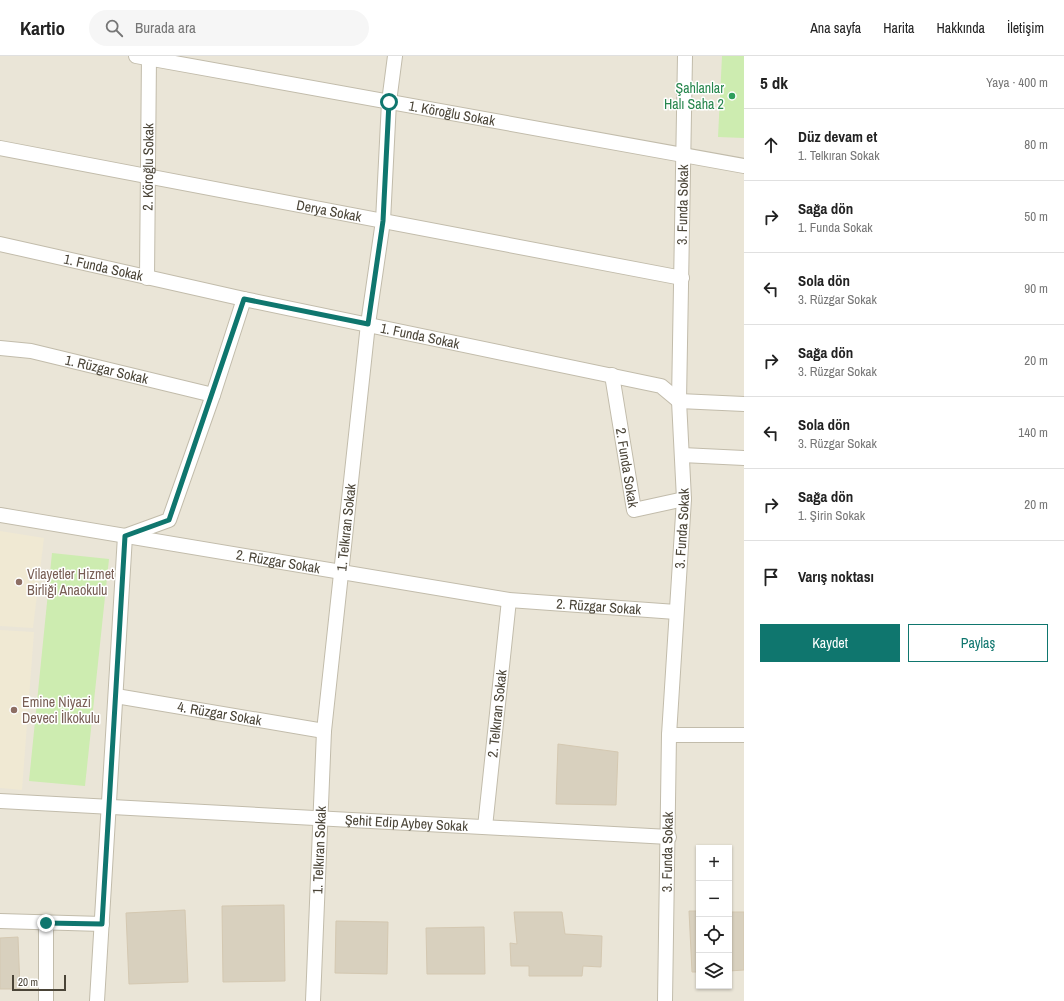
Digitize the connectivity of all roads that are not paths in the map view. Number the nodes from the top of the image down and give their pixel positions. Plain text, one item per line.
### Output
1 (395, 56) edge
2 (685, 56) edge
3 (145, 57) edge
4 (389, 102) junction
5 (0, 148) edge
6 (683, 155) junction
7 (744, 166) edge
8 (148, 176) junction
9 (383, 221) junction
10 (0, 244) edge
11 (147, 278) junction
12 (682, 278) junction
13 (244, 299) junction
14 (368, 324) junction
15 (0, 348) edge
16 (612, 375) junction
17 (213, 395) junction
18 (679, 401) junction
19 (744, 404) edge
20 (682, 455) junction
21 (744, 458) edge
22 (684, 499) junction
23 (0, 515) edge
24 (125, 536) junction
25 (340, 571) junction
26 (509, 600) junction
27 (676, 612) junction
28 (116, 696) junction
29 (324, 731) junction
30 (669, 735) junction
31 (744, 735) edge
32 (0, 801) edge
33 (109, 807) junction
34 (319, 818) junction
35 (485, 827) junction
36 (669, 837) junction
37 (0, 921) edge
38 (46, 923) junction
39 (102, 924) junction
40 (46, 1001) edge
41 (97, 1001) edge
42 (313, 1001) edge
43 (665, 1001) edge

1 - 4 street, 1. Telkıran Sokak
2 - 6 street, 3. Funda Sokak
3 - 4 street, 1. Köroğlu Sokak
3 - 8 street, 2. Köroğlu Sokak
4 - 6 street, 1. Köroğlu Sokak
4 - 9 street, 1. Telkıran Sokak
5 - 8 street, Derya Sokak
6 - 7 street, 1. Köroğlu Sokak
6 - 12 street, 3. Funda Sokak
8 - 9 street, Derya Sokak
8 - 11 street, 2. Köroğlu Sokak
9 - 12 street, Derya Sokak
9 - 14 street, 1. Telkıran Sokak
10 - 11 street, 1. Funda Sokak
11 - 13 street, 1. Funda Sokak
12 - 18 street, 3. Funda Sokak
13 - 14 street, 1. Funda Sokak
13 - 17 street
14 - 16 street, 1. Funda Sokak
14 - 25 street, 1. Telkıran Sokak
15 - 17 street, 1. Rüzgar Sokak
16 - 18 street, 1. Funda Sokak
16 - 22 street, 2. Funda Sokak
17 - 24 street
18 - 19 street
18 - 20 street, 3. Funda Sokak
20 - 21 street
20 - 22 street, 3. Funda Sokak
22 - 27 street, 3. Funda Sokak
23 - 24 street, 2. Rüzgar Sokak
24 - 25 street, 2. Rüzgar Sokak
24 - 28 street
25 - 26 street, 2. Rüzgar Sokak
25 - 29 street, 1. Telkıran Sokak
26 - 27 street, 2. Rüzgar Sokak
26 - 35 street, 2. Telkıran Sokak
27 - 30 street, 3. Funda Sokak
28 - 29 street, 4. Rüzgar Sokak
28 - 33 street
29 - 34 street, 1. Telkıran Sokak
30 - 31 street
30 - 36 street, 3. Funda Sokak
32 - 33 street, Şehit Edip Aybey Sokak
33 - 34 street, Şehit Edip Aybey Sokak
33 - 39 street
34 - 35 street, Şehit Edip Aybey Sokak
34 - 42 street, 1. Telkıran Sokak
35 - 36 street, Şehit Edip Aybey Sokak
36 - 43 street, 3. Funda Sokak
37 - 38 street
38 - 39 street
38 - 40 street
39 - 41 street

